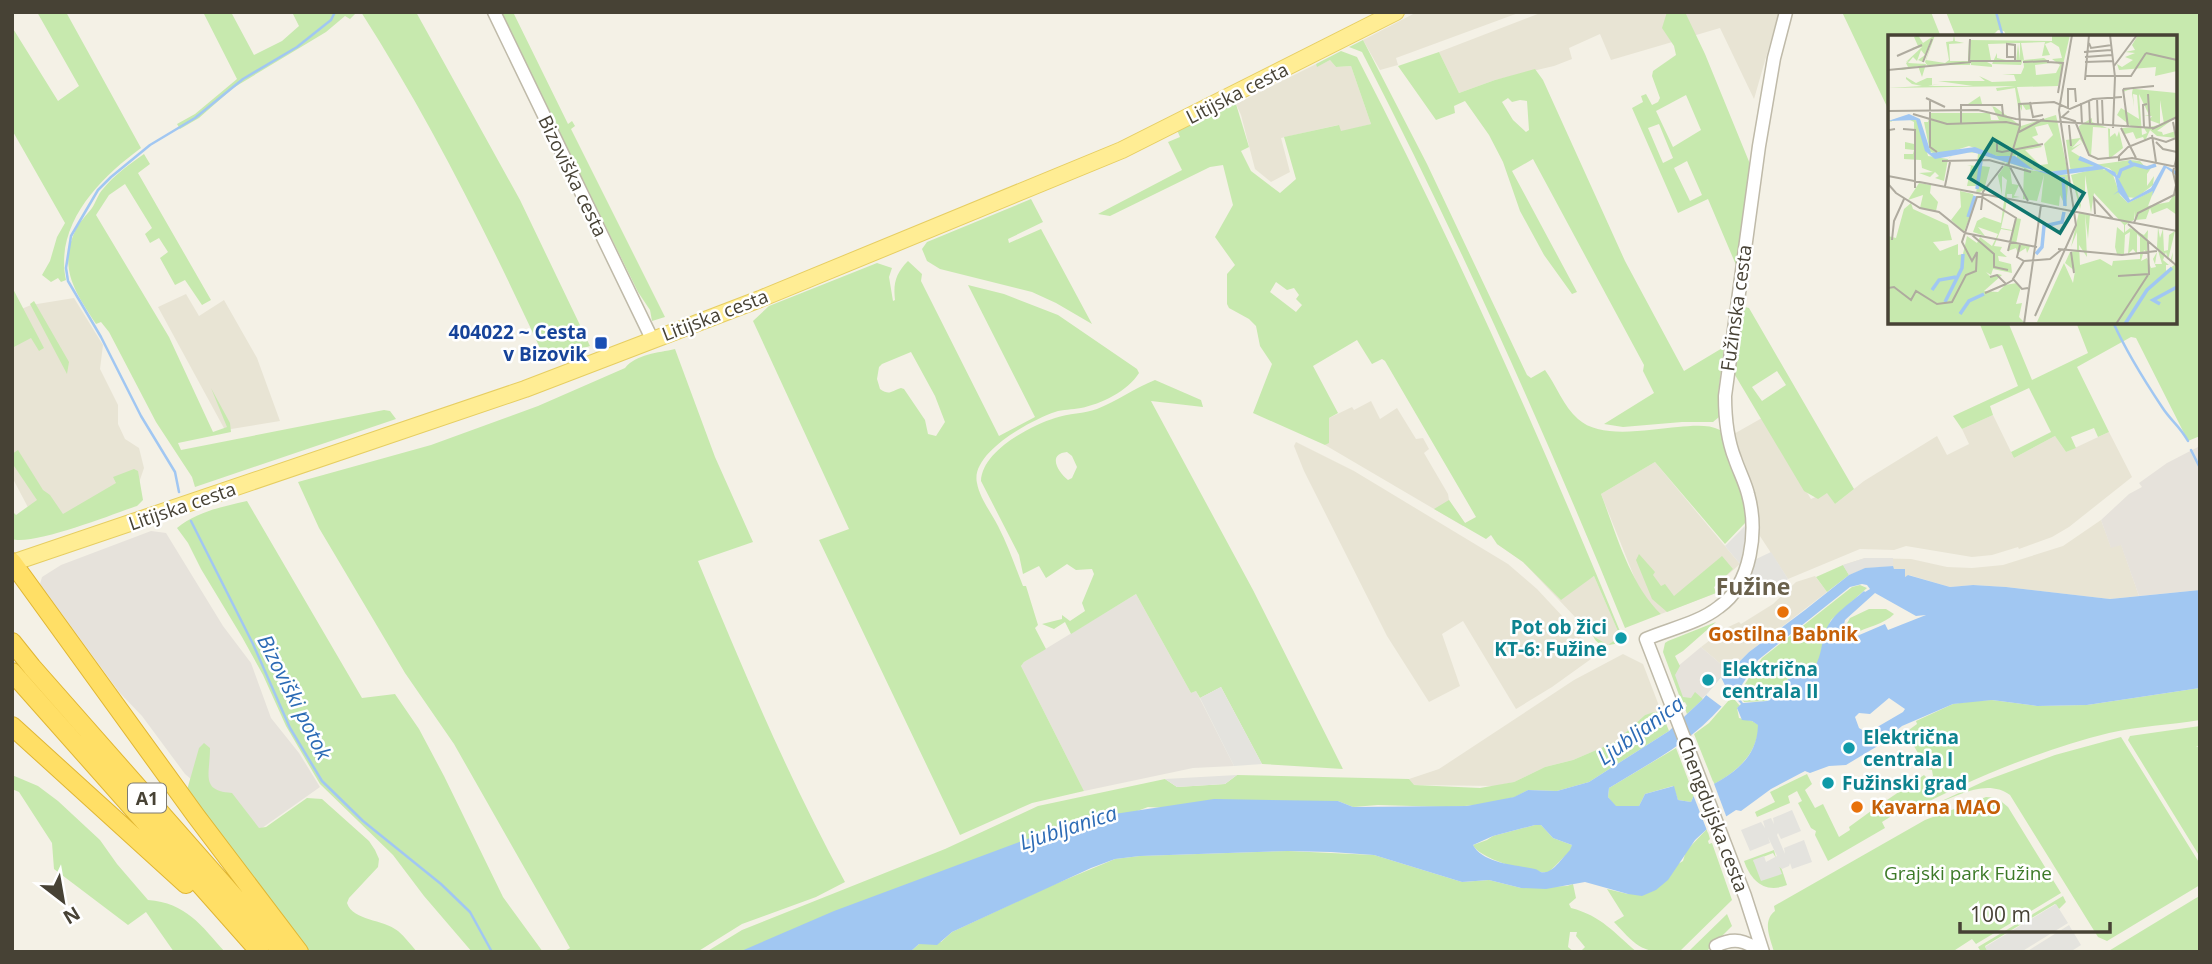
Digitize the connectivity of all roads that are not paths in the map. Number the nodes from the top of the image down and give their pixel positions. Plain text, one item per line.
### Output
1 (494, 12) edge
2 (1396, 12) edge
3 (1786, 12) edge
4 (652, 340) junction
5 (13, 563) edge
6 (1646, 639) joint
7 (12, 642) edge
8 (12, 672) edge
9 (12, 726) edge
10 (1716, 946) dead end
11 (259, 951) edge
12 (283, 952) edge
13 (299, 952) edge
14 (1762, 952) edge

1 - 4 street, Bizoviška cesta
2 - 4 main road, Litijska cesta
3 - 6 street, Fužinska cesta
4 - 5 main road, Litijska cesta
5 - 13 highway
6 - 14 street, Chengdujska cesta
7 - 12 highway, A1
8 - 11 highway, A1
9 - 11 highway
10 - 14 street

